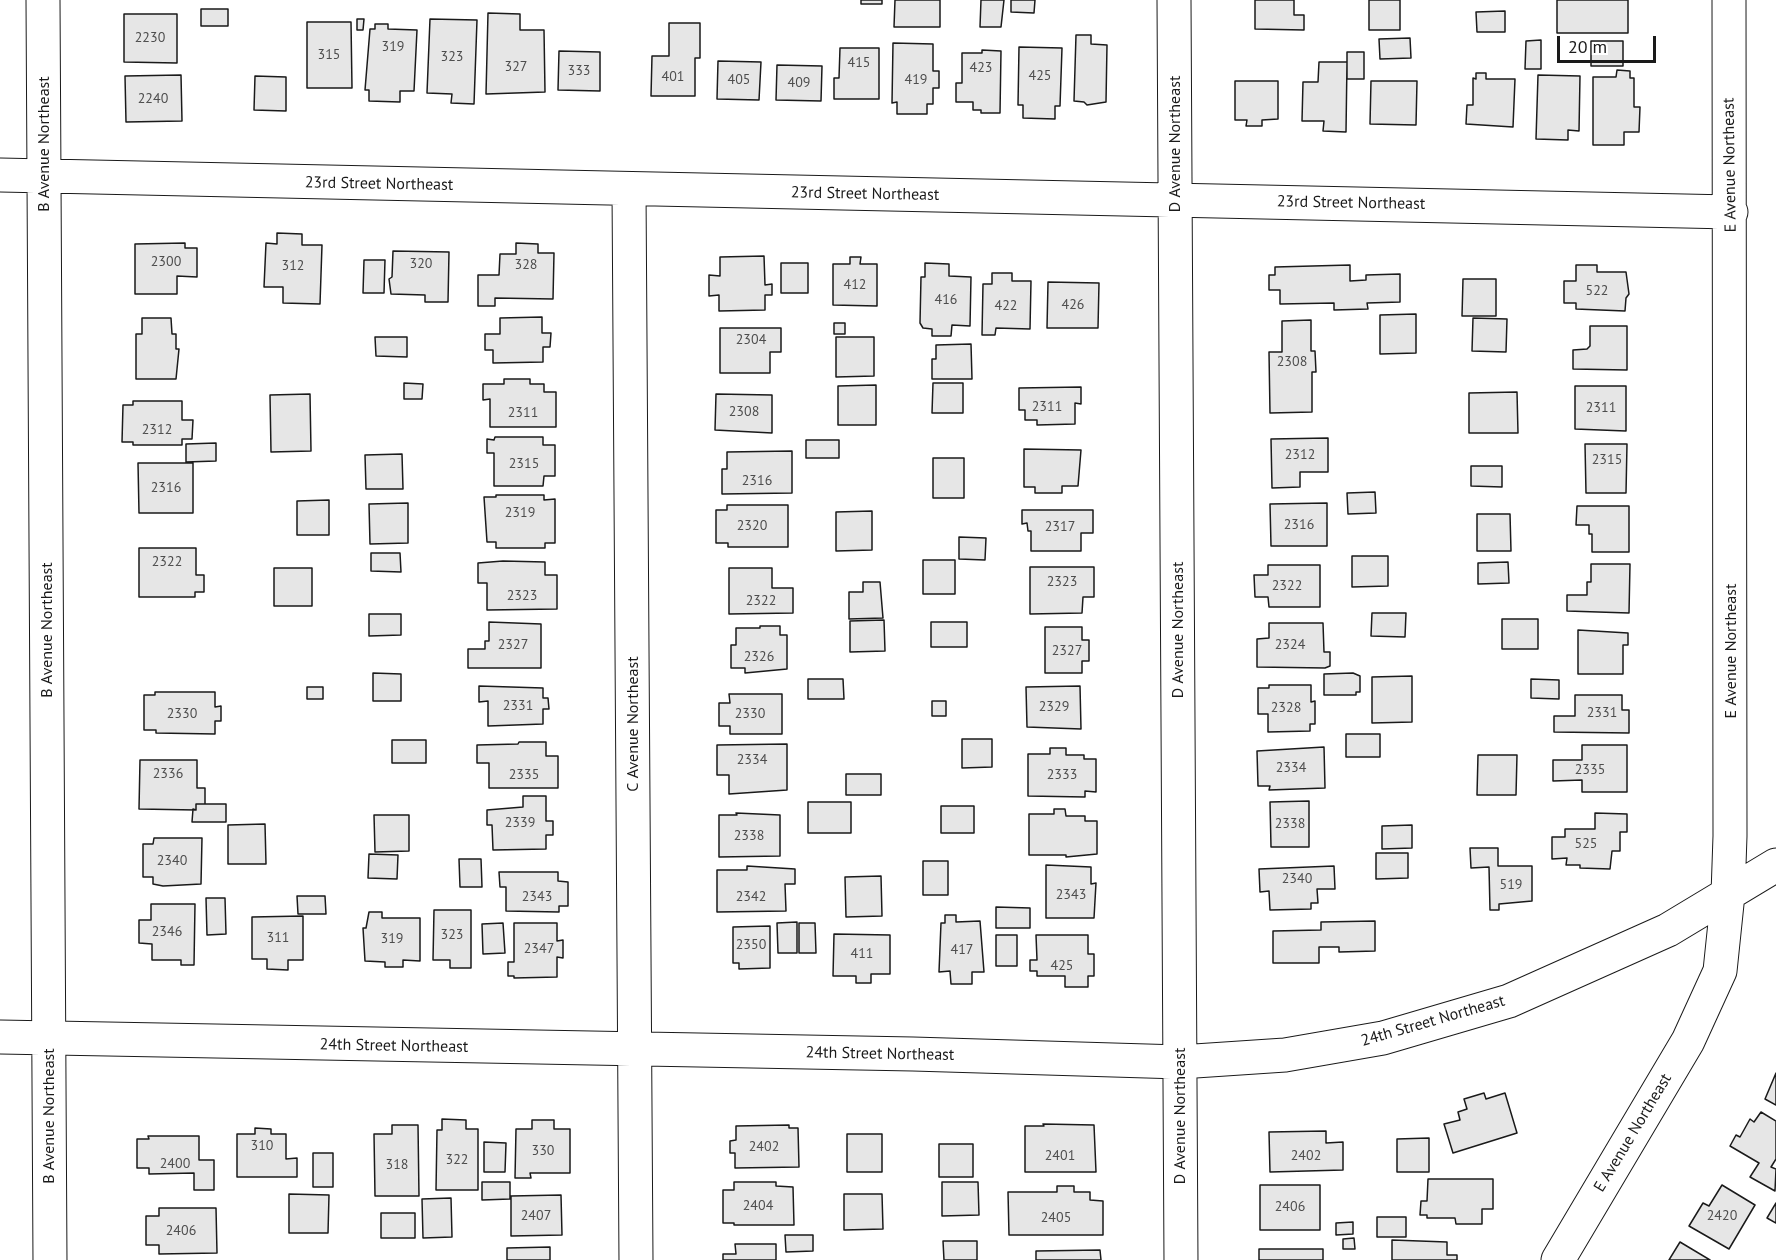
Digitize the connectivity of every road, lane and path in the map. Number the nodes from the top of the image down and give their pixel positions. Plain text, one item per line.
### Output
1 (43, 0) edge
2 (1174, 0) edge
3 (1729, 0) edge
4 (0, 175) edge
5 (45, 177) junction
6 (629, 189) junction
7 (1175, 199) junction
8 (1731, 212) junction
9 (1776, 865) edge
10 (1728, 894) junction
11 (0, 1037) edge
12 (48, 1038) junction
13 (635, 1050) junction
14 (1180, 1062) junction
15 (50, 1260) edge
16 (636, 1260) edge
17 (1181, 1260) edge
18 (1558, 1260) edge

1 - 5 street, B Avenue Northeast
2 - 7 street, D Avenue Northeast
3 - 8 street, E Avenue Northeast
4 - 5 street, 23rd Street Northeast
5 - 6 street, 23rd Street Northeast
5 - 12 street, B Avenue Northeast
6 - 7 street, 23rd Street Northeast
6 - 13 street, C Avenue Northeast
7 - 8 street, 23rd Street Northeast
7 - 14 street, D Avenue Northeast
8 - 10 street, E Avenue Northeast
9 - 10 street, 24th Street Northeast
10 - 14 street, 24th Street Northeast
10 - 18 street, E Avenue Northeast
11 - 12 street, 24th Street Northeast
12 - 13 street, 24th Street Northeast
12 - 15 street, B Avenue Northeast
13 - 14 street, 24th Street Northeast
13 - 16 street, C Avenue Northeast
14 - 17 street, D Avenue Northeast

